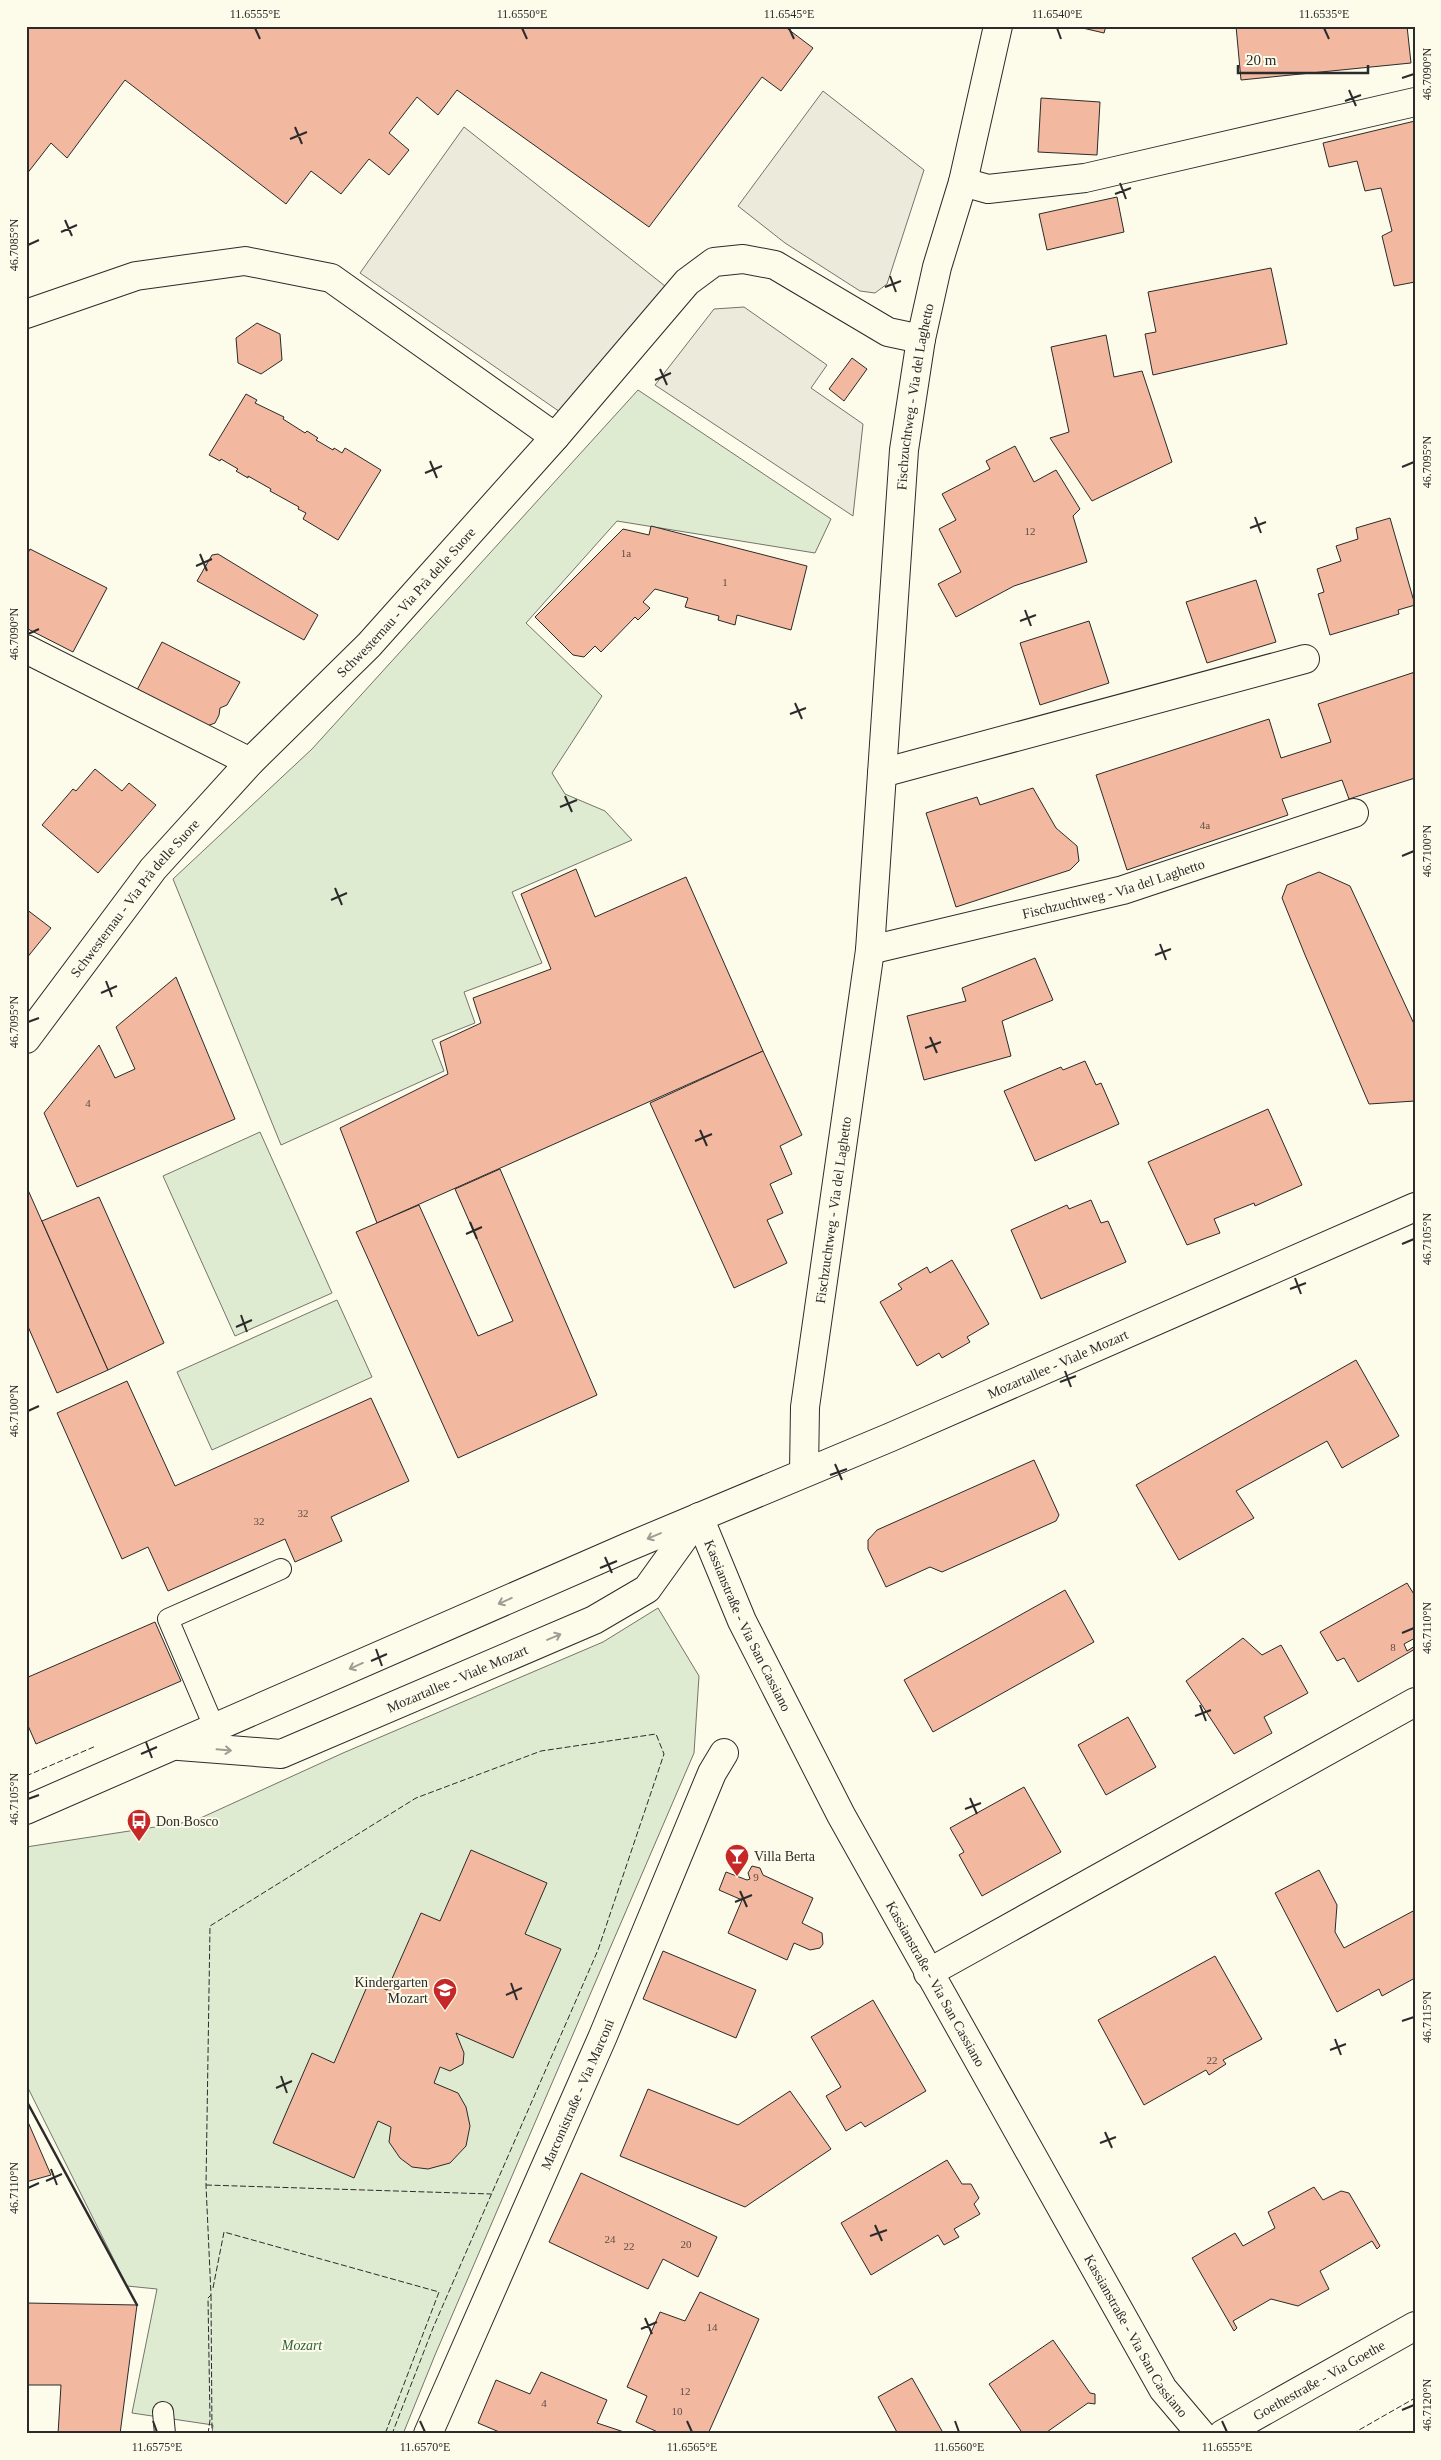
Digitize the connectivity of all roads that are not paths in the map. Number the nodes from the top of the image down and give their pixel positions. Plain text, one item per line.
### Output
1 (998, 26) edge
2 (1415, 102) edge
3 (963, 182) junction
4 (26, 314) edge
5 (921, 339) junction
6 (555, 437) junction
7 (26, 649) edge
8 (1305, 659) dead end
9 (250, 762) junction
10 (882, 773) junction
11 (1354, 814) dead end
12 (870, 950) junction
13 (26, 1039) edge
14 (1415, 1207) edge
15 (804, 1472) junction
16 (699, 1517) junction
17 (281, 1570) dead end
18 (1415, 1702) edge
19 (214, 1728) junction
20 (175, 1746) junction
21 (724, 1753) dead end
22 (26, 1810) edge
23 (928, 1973) junction
24 (1415, 2326) edge
25 (163, 2412) dead end
26 (165, 2434) edge
27 (428, 2434) edge
28 (1201, 2434) edge
29 (1223, 2434) edge

1 - 3 street, Fischzuchtweg - Via del Laghetto
2 - 3 street
3 - 5 street, Fischzuchtweg - Via del Laghetto
4 - 6 street
5 - 6 street, Schwesternau - Via Prà delle Suore
5 - 10 street, Fischzuchtweg - Via del Laghetto
6 - 9 street, Schwesternau - Via Prà delle Suore
7 - 9 street
8 - 10 street
9 - 13 street, Schwesternau - Via Prà delle Suore
10 - 12 street, Fischzuchtweg - Via del Laghetto
11 - 12 street, Fischzuchtweg - Via del Laghetto
12 - 15 street, Fischzuchtweg - Via del Laghetto
14 - 15 street, Mozartallee - Viale Mozart
15 - 16 street, Mozartallee - Viale Mozart
16 -> 19 street, Mozartallee - Viale Mozart
20 -> 16 street, Mozartallee - Viale Mozart
16 - 23 street, Kassianstraße - Via San Cassiano
17 - 19 lane
18 - 23 street
19 - 20 street, Mozartallee - Viale Mozart
20 - 22 street, Mozartallee - Viale Mozart
21 - 27 street, Marconistraße - Via Marconi
23 - 28 street, Kassianstraße - Via San Cassiano
24 - 29 street, Goethestraße - Via Goethe
25 - 26 lane

